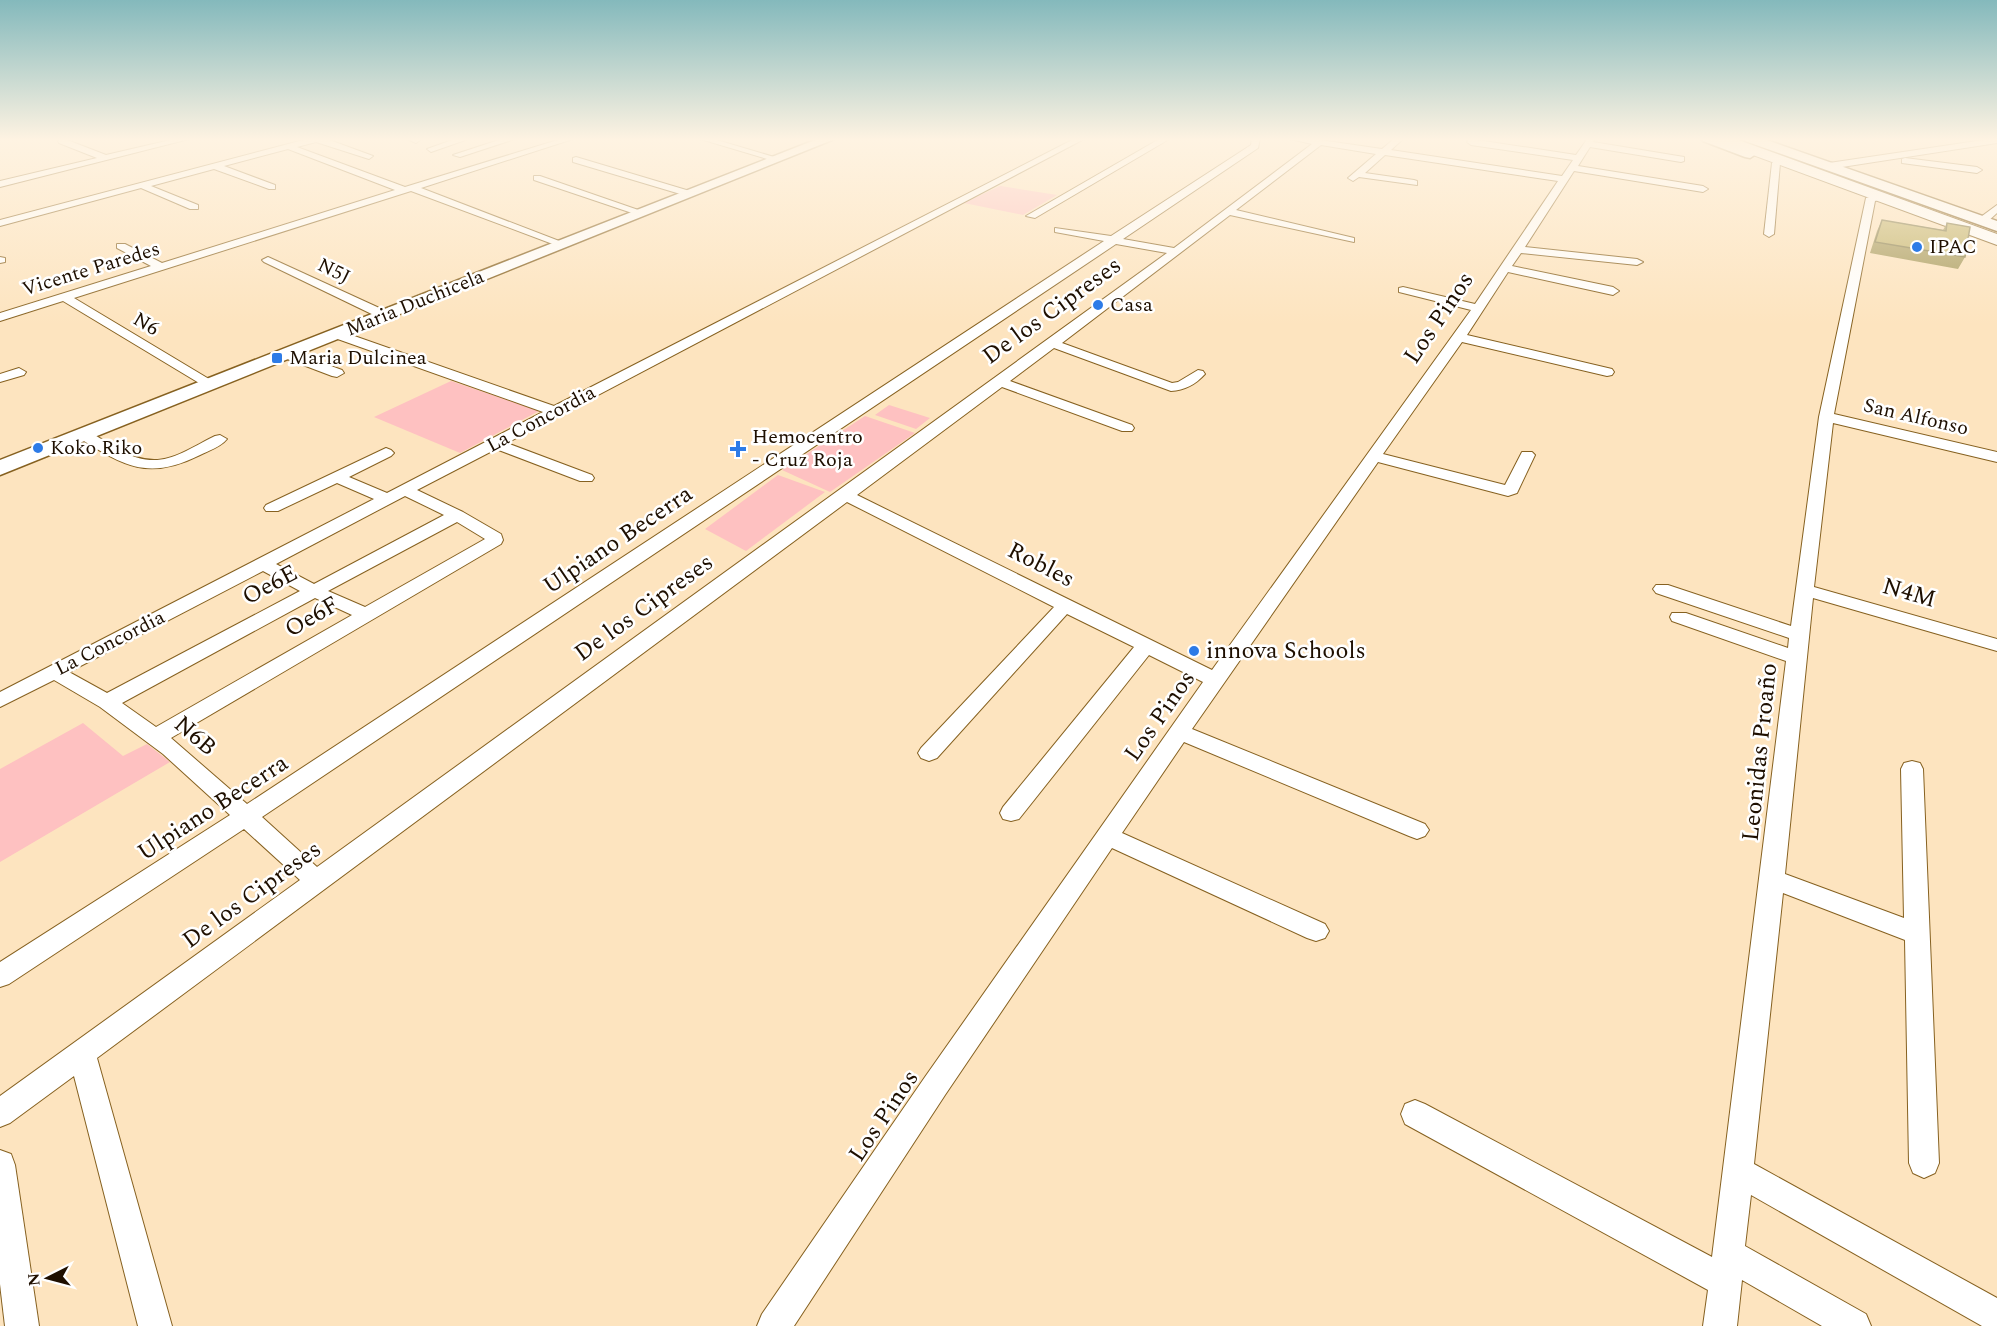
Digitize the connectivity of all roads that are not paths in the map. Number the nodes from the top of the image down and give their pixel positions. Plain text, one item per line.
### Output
1 (86, 200) edge
2 (177, 200) edge
3 (372, 200) edge
4 (438, 200) edge
5 (603, 200) edge
6 (675, 200) edge
7 (962, 200) edge
8 (1059, 200) edge
9 (1174, 200) edge
10 (1242, 200) edge
11 (1550, 200) edge
12 (1772, 200) edge
13 (1889, 200) edge
14 (1898, 200) edge
15 (1898, 200) edge
16 (1899, 200) edge
17 (194, 207) dead end
18 (1997, 208) edge
19 (1227, 211) junction
20 (642, 213) junction
21 (1031, 216) dead end
22 (0, 223) edge
23 (1997, 226) edge
24 (1974, 229) junction
25 (1059, 230) dead end
26 (1997, 231) edge
27 (1769, 234) dead end
28 (1113, 240) junction
29 (1350, 240) dead end
30 (1997, 240) edge
31 (562, 244) junction
32 (1997, 245) edge
33 (122, 246) dead end
34 (1516, 249) junction
35 (1173, 251) junction
36 (268, 260) dead end
37 (1637, 262) dead end
38 (160, 266) junction
39 (1503, 268) junction
40 (1402, 290) dead end
41 (1613, 291) dead end
42 (64, 297) junction
43 (1477, 308) junction
44 (44, 309) dead end
45 (384, 315) junction
46 (0, 317) edge
47 (0, 322) edge
48 (336, 334) junction
49 (1459, 337) junction
50 (1051, 343) junction
51 (287, 354) junction
52 (19, 372) dead end
53 (1607, 372) dead end
54 (337, 373) dead end
55 (1197, 374) dead end
56 (0, 378) edge
57 (999, 381) junction
58 (209, 385) junction
59 (554, 411) junction
60 (1826, 417) junction
61 (1127, 428) dead end
62 (84, 435) junction
63 (220, 439) dead end
64 (494, 443) junction
65 (386, 453) dead end
66 (1527, 455) dead end
67 (1374, 456) junction
68 (1997, 457) edge
69 (0, 468) edge
70 (337, 477) junction
71 (586, 478) dead end
72 (405, 490) junction
73 (843, 494) junction
74 (388, 499) junction
75 (272, 508) dead end
76 (457, 515) junction
77 (264, 564) junction
78 (1662, 589) dead end
79 (1806, 590) junction
80 (313, 591) junction
81 (1066, 604) junction
82 (367, 615) junction
83 (1679, 617) dead end
84 (1800, 635) junction
85 (1146, 645) junction
86 (1997, 645) edge
87 (1797, 658) junction
88 (54, 672) junction
89 (1215, 680) junction
90 (0, 700) edge
91 (107, 702) junction
92 (1179, 732) junction
93 (156, 737) junction
94 (930, 753) dead end
95 (1912, 769) dead end
96 (1011, 813) dead end
97 (245, 817) junction
98 (1417, 830) dead end
99 (1107, 836) junction
100 (1773, 879) junction
101 (316, 880) junction
102 (1316, 931) dead end
103 (1917, 934) junction
104 (0, 976) edge
105 (82, 1053) junction
106 (0, 1113) edge
107 (1414, 1114) dead end
108 (1924, 1163) dead end
109 (0, 1165) edge
110 (1739, 1172) junction
111 (1727, 1268) junction
112 (1997, 1316) edge
113 (22, 1326) edge
114 (155, 1326) edge
115 (774, 1326) edge
116 (1720, 1326) edge
117 (1854, 1326) edge

1 - 22 street
2 - 17 street
3 - 38 street, Vicente Paredes
4 - 31 street
5 - 20 street
6 - 20 main road, Maria Duchicela
7 - 59 street, La Concordia
8 - 21 street
9 - 28 street, Ulpiano Becerra
10 - 19 street, De los Cipreses
11 - 34 street, Los Pinos
12 - 27 street
13 - 60 street, Leonidas Proaño
14 - 24 highway
15 - 24 main road
16 - 26 highway
18 - 24 street
19 - 29 street
19 - 35 street, De los Cipreses
20 - 31 main road, Maria Duchicela
23 - 24 main road
24 - 30 highway
24 - 32 main road
25 - 28 street
28 - 35 street
28 - 97 street, Ulpiano Becerra
31 - 45 main road, Maria Duchicela
33 - 38 street
34 - 37 street
34 - 39 street, Los Pinos
35 - 50 street, De los Cipreses
36 - 45 street, N5J
38 - 42 street, Vicente Paredes
39 - 41 street
39 - 43 street, Los Pinos
40 - 43 street
42 - 46 street, Vicente Paredes
42 - 58 street, N6
43 - 49 street, Los Pinos
44 - 47 street
45 - 48 main road, Maria Duchicela
48 - 51 main road, Maria Duchicela
48 - 59 street
49 - 53 street
49 - 67 street, Los Pinos
50 - 55 street
50 - 57 street, De los Cipreses
51 - 54 street
51 - 58 main road, Maria Duchicela
52 - 56 street
57 - 61 street
57 - 73 street, De los Cipreses
58 - 62 main road, Maria Duchicela
59 - 64 street, La Concordia
60 - 68 street, San Alfonso
60 - 79 street, Leonidas Proaño
62 - 63 street
62 - 69 main road, Maria Duchicela
64 - 71 street
64 - 72 street, La Concordia
65 - 70 street
66 - 67 street
67 - 89 street, Los Pinos
70 - 74 street
70 - 75 street
72 - 74 street, La Concordia
72 - 76 street
73 - 81 street, Robles
73 - 101 street, De los Cipreses
74 - 77 street, La Concordia
76 - 80 street, Oe6E
76 - 82 street, Oe6F
77 - 80 street
77 - 88 street, La Concordia
78 - 84 street
79 - 84 street, Leonidas Proaño
79 - 86 street, N4M
80 - 82 street
80 - 91 street, Oe6E
81 - 85 street, Robles
81 - 94 street
82 - 93 street, Oe6F
83 - 87 street
84 - 87 street, Leonidas Proaño
85 - 89 street, Robles
85 - 96 street
87 - 100 street, Leonidas Proaño
88 - 90 street, La Concordia
88 - 91 street, N6B
89 - 92 street, Los Pinos
91 - 93 street, N6B
92 - 98 street
92 - 99 street, Los Pinos
93 - 97 street, N6B
95 - 103 street
97 - 101 street, N6B
97 - 104 street, Ulpiano Becerra
99 - 102 street
99 - 115 street, Los Pinos
100 - 103 street
100 - 110 street, Leonidas Proaño
101 - 105 street, De los Cipreses
103 - 108 street
105 - 106 street, De los Cipreses
105 - 114 street
107 - 111 street
109 - 113 street
110 - 111 street, Leonidas Proaño
110 - 112 street
111 - 116 street, Leonidas Proaño
111 - 117 street

